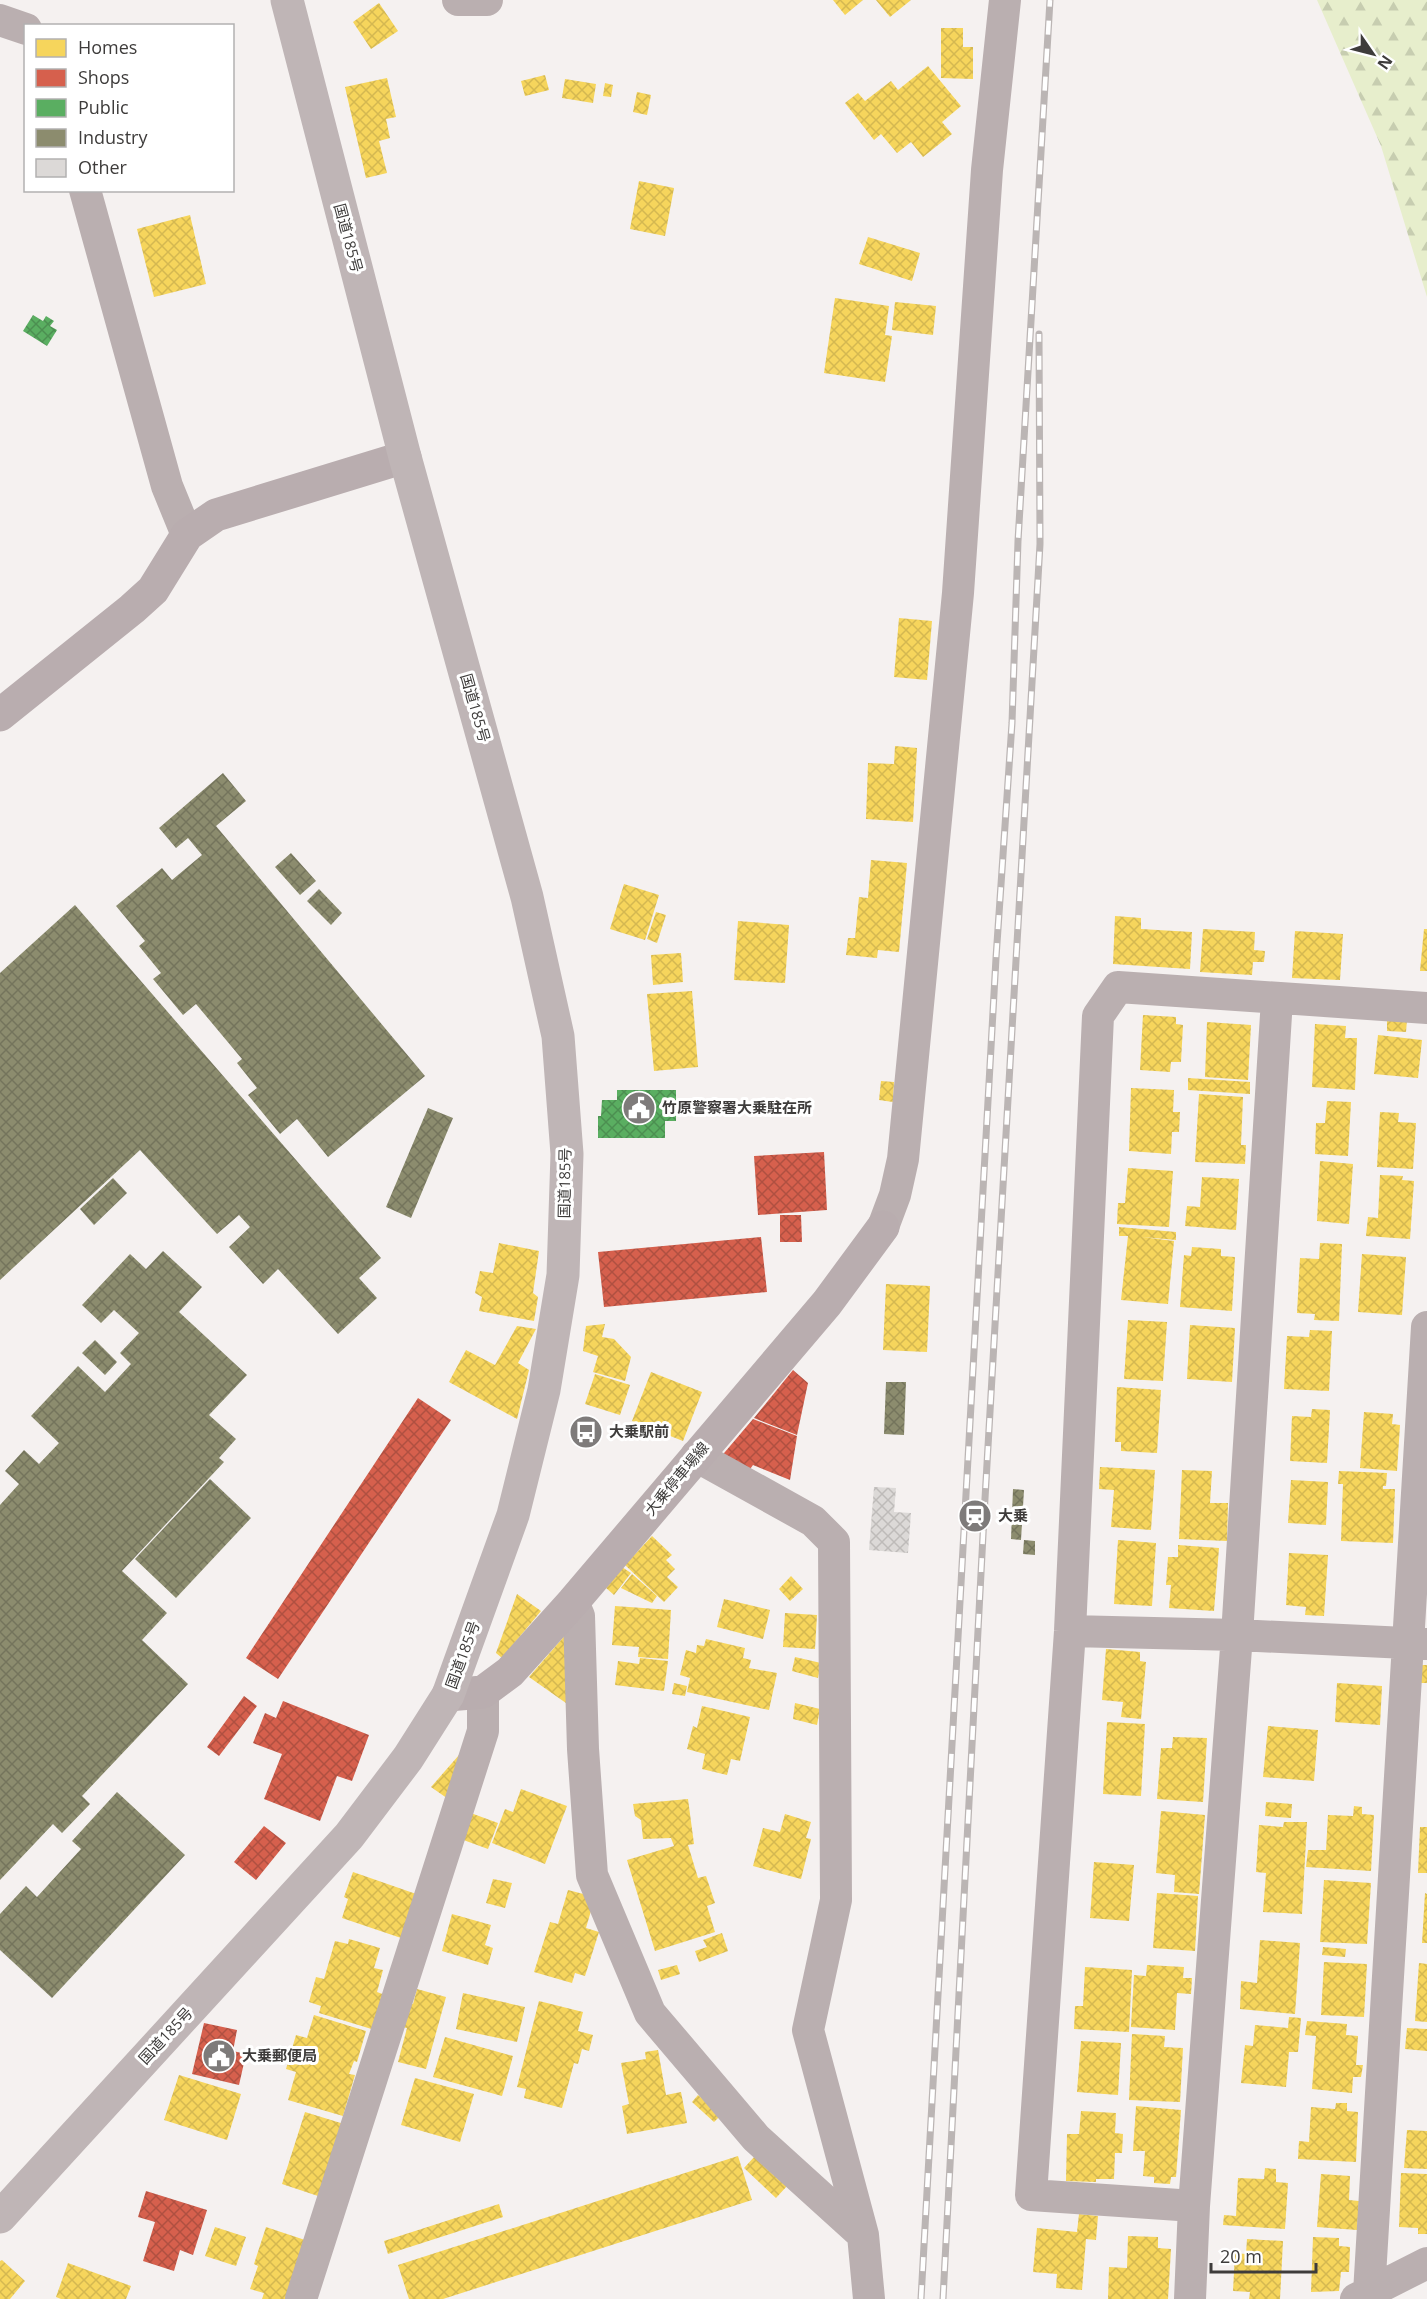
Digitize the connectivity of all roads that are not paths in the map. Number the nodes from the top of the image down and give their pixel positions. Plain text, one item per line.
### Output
1 (287, 0) edge
2 (459, 0) edge
3 (487, 0) edge
4 (1005, 0) edge
5 (0, 20) edge
6 (24, 27) edge
7 (86, 192) edge
8 (405, 457) junction
9 (187, 535) junction
10 (0, 715) edge
11 (1277, 999) junction
12 (1427, 1008) edge
13 (883, 1227) joint
14 (1427, 1327) edge
15 (696, 1456) junction
16 (573, 1602) junction
17 (1070, 1630) junction
18 (1237, 1635) junction
19 (1417, 1644) edge
20 (483, 1692) junction
21 (448, 1695) junction
22 (1194, 2206) junction
23 (0, 2217) edge
24 (863, 2235) junction
25 (1427, 2263) edge
26 (1363, 2296) edge
27 (301, 2299) edge
28 (869, 2299) edge
29 (1191, 2299) edge

1 - 8 highway, 国道185号
2 - 3 street
4 - 13 street
5 - 6 street
7 - 9 street
8 - 9 main road
8 - 21 highway, 国道185号
9 - 10 main road
11 - 12 street
11 - 17 street
11 - 18 street
13 - 15 main road, 大乗停車場線
14 - 19 street
15 - 16 main road, 大乗停車場線
15 - 24 street
16 - 20 main road, 大乗停車場線
16 - 24 street
17 - 18 street
17 - 22 street
18 - 19 street
18 - 22 street
19 - 26 street
20 - 21 main road
20 - 27 street
21 - 23 highway, 国道185号
22 - 29 street
24 - 28 street
25 - 26 street

